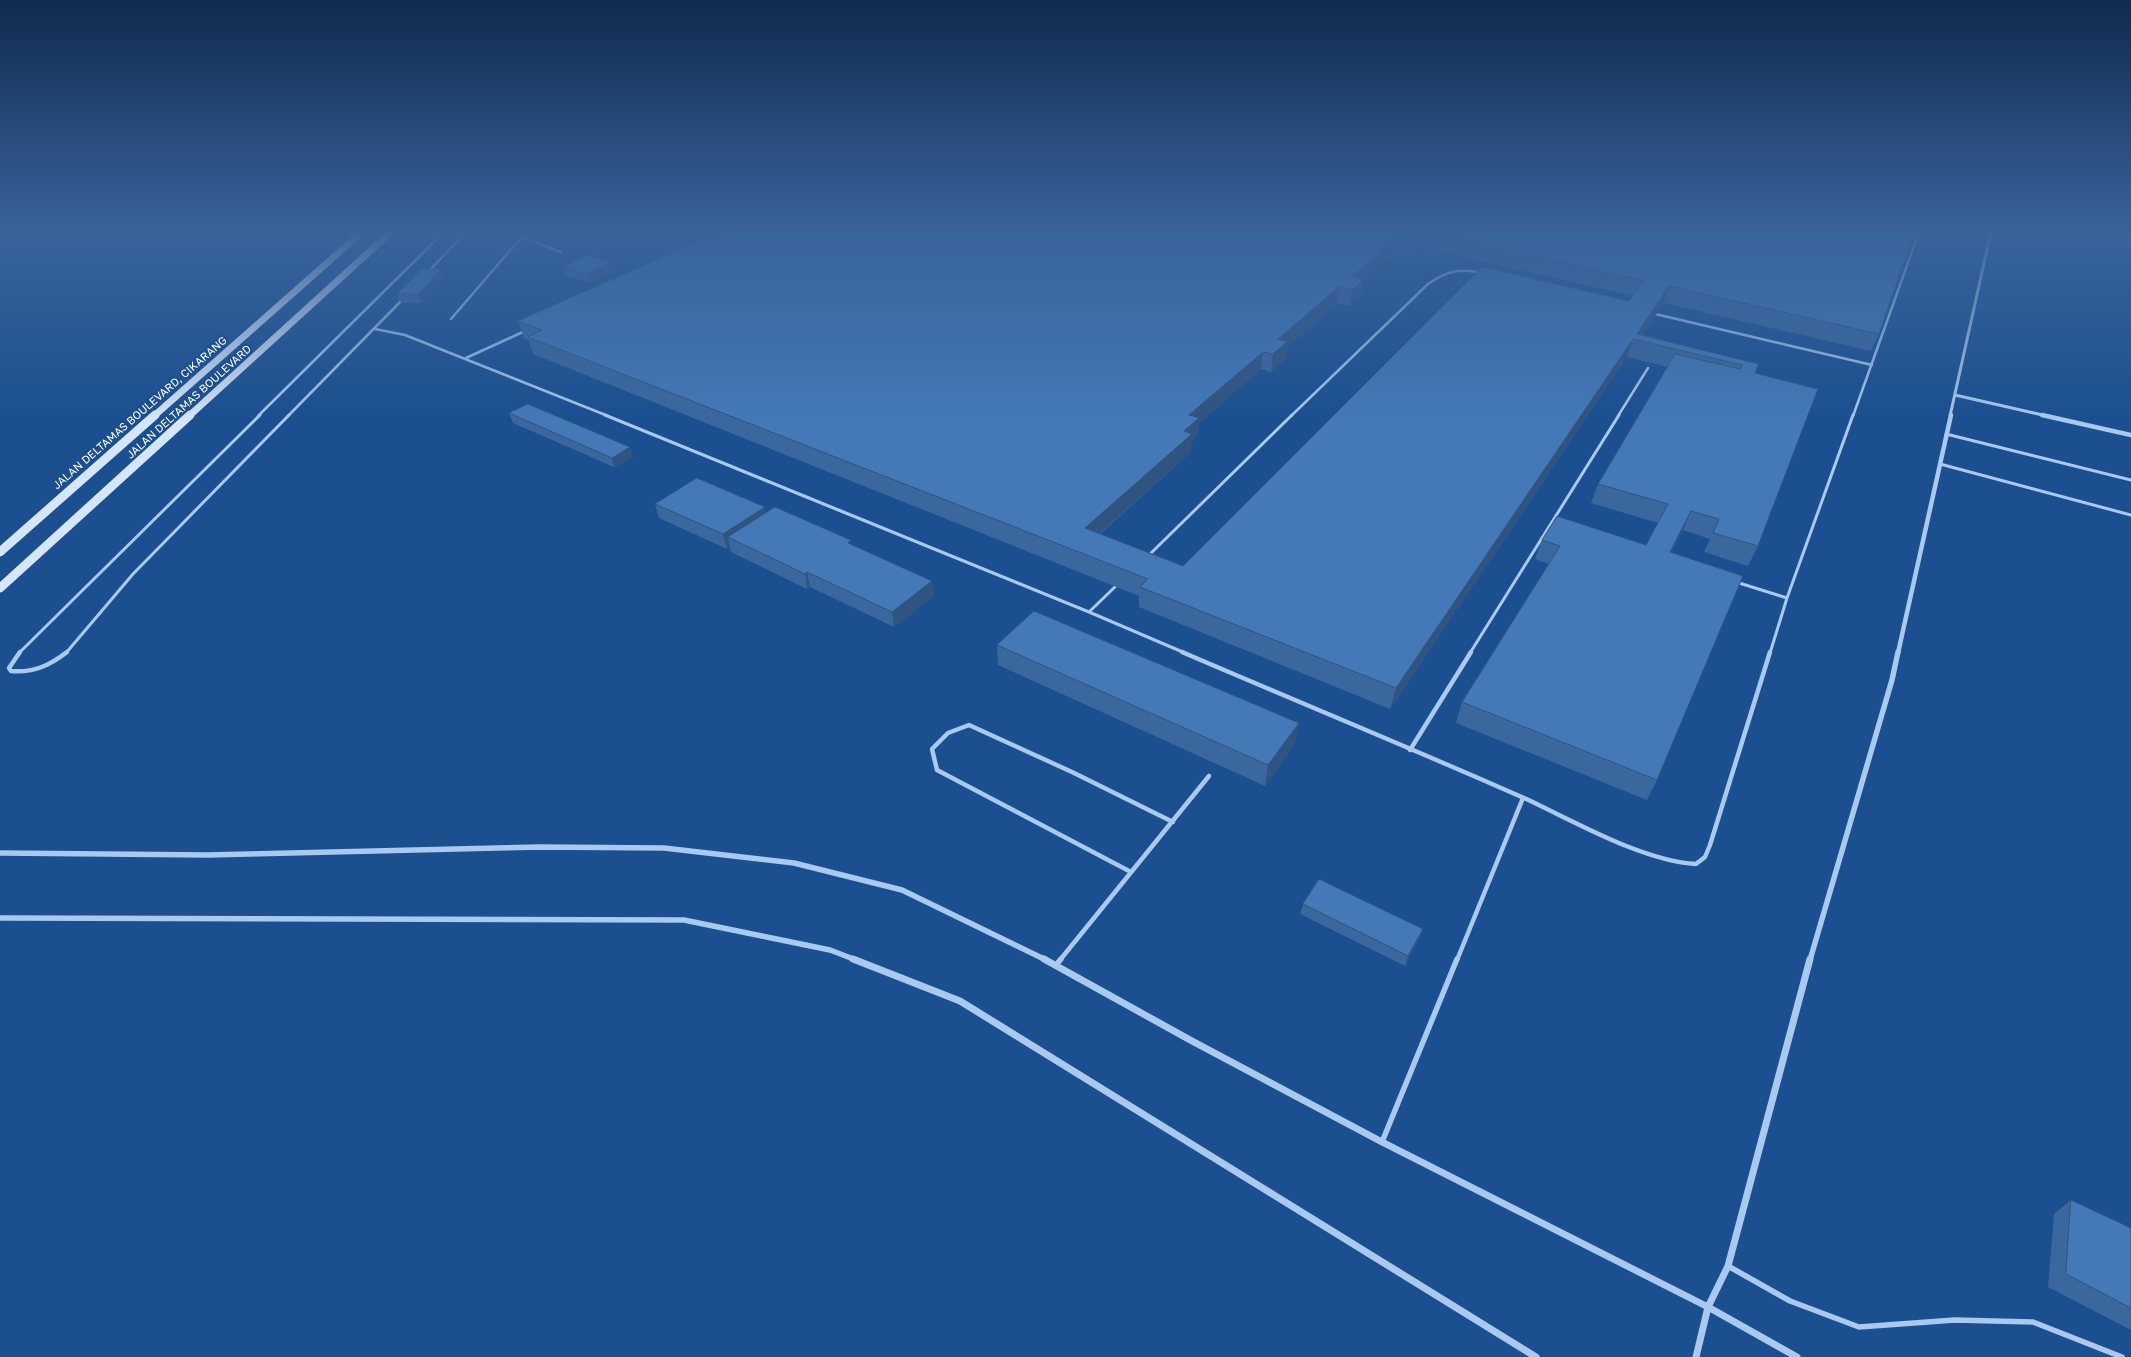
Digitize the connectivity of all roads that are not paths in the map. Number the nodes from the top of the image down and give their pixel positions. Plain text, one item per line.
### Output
1 (290, 295) edge
2 (321, 295) edge
3 (380, 295) edge
4 (407, 295) edge
5 (471, 295) edge
6 (1416, 295) edge
7 (1897, 295) edge
8 (1977, 295) edge
9 (1651, 313) edge
10 (451, 319) dead end
11 (375, 329) junction
12 (529, 330) edge
13 (466, 358) junction
14 (1872, 365) junction
15 (1648, 368) edge
16 (1955, 395) junction
17 (1946, 434) junction
18 (2131, 435) edge
19 (1940, 464) junction
20 (2131, 480) edge
21 (2131, 514) edge
22 (1550, 522) junction
23 (1560, 525) edge
24 (0, 552) edge
25 (1146, 558) edge
26 (1124, 578) edge
27 (1732, 581) edge
28 (0, 588) edge
29 (1787, 598) junction
30 (1089, 612) junction
31 (1410, 750) junction
32 (1209, 776) dead end
33 (1523, 798) junction
34 (1173, 822) junction
35 (0, 853) edge
36 (1131, 872) junction
37 (0, 918) edge
38 (1056, 965) junction
39 (1382, 1142) junction
40 (1728, 1266) junction
41 (1708, 1307) junction
42 (1536, 1357) edge
43 (1696, 1357) edge
44 (1797, 1357) edge
45 (2122, 1357) edge

1 - 24 street, JALAN DELTAMAS BOULEVARD, CIKARANG
2 - 28 street, JALAN DELTAMAS BOULEVARD
3 - 11 lane
4 - 11 lane
5 - 10 lane
6 - 25 lane
7 - 14 lane
8 - 16 street
9 - 14 lane
11 - 13 lane
12 - 13 lane
13 - 30 lane
14 - 29 lane
15 - 22 lane
16 - 17 street
16 - 18 street
17 - 19 street
17 - 20 lane
19 - 21 lane
19 - 40 street
22 - 23 lane
22 - 31 lane
26 - 30 lane
27 - 29 lane
29 - 33 lane
30 - 31 lane
31 - 33 lane
32 - 34 lane
33 - 39 lane
34 - 36 lane
34 - 36 lane
35 - 38 street
36 - 38 lane
37 - 42 street
38 - 39 street
39 - 41 street
40 - 41 street
40 - 45 lane
41 - 43 street
41 - 44 street

